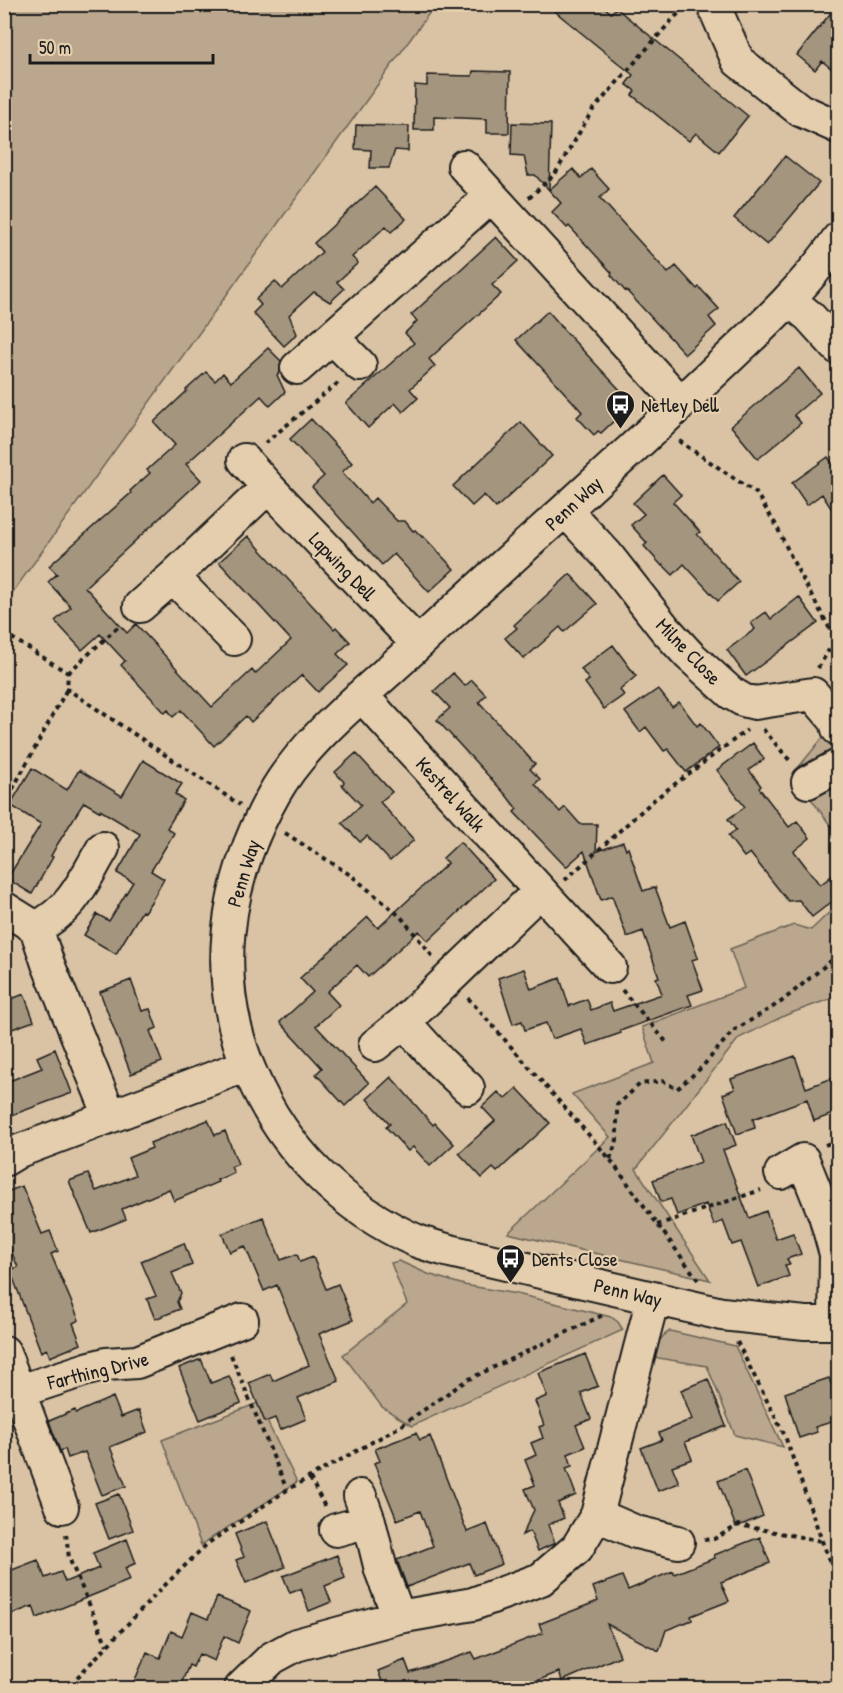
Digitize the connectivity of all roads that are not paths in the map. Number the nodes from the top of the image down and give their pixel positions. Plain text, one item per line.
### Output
1 (713, 4) edge
2 (838, 127) edge
3 (464, 166) dead end
4 (501, 206) junction
5 (838, 239) edge
6 (789, 300) junction
7 (333, 338) junction
8 (838, 348) edge
9 (360, 365) road end
10 (297, 368) dead end
11 (670, 413) junction
12 (244, 460) road end
13 (268, 488) junction
14 (566, 511) junction
15 (173, 577) junction
16 (140, 606) road end
17 (234, 639) dead end
18 (418, 644) junction
19 (362, 696) junction
20 (838, 729) edge
21 (838, 766) edge
22 (808, 782) road end
23 (103, 848) dead end
24 (540, 891) junction
25 (4, 908) edge
26 (36, 928) junction
27 (610, 967) road end
28 (404, 1022) junction
29 (375, 1045) dead end
30 (247, 1065) junction
31 (468, 1088) dead end
32 (110, 1116) junction
33 (4, 1160) edge
34 (781, 1173) road end
35 (653, 1298) junction
36 (837, 1323) edge
37 (231, 1325) road end
38 (4, 1352) edge
39 (20, 1391) junction
40 (62, 1507) road end
41 (597, 1515) junction
42 (336, 1530) dead end
43 (678, 1542) road end
44 (399, 1617) junction
45 (241, 1689) edge

1 - 2 street
3 - 4 street
4 - 7 street
4 - 11 street
5 - 6 street, Penn Way
6 - 8 street
6 - 11 street, Penn Way
7 - 9 street
7 - 10 street
11 - 14 street, Penn Way
12 - 13 street, Lapwing Dell
13 - 15 street
13 - 18 street, Lapwing Dell
14 - 18 street, Penn Way
14 - 20 street, Milne Close
15 - 16 street
15 - 17 street
18 - 19 street, Penn Way
19 - 24 street, Kestrel Walk
19 - 30 street, Penn Way
21 - 22 street
23 - 26 street
24 - 27 street, Kestrel Walk
24 - 28 street
25 - 26 street
26 - 32 street
28 - 29 street
28 - 31 street
30 - 32 street
30 - 35 street, Penn Way
32 - 33 street
34 - 36 street
35 - 36 street, Penn Way
35 - 41 street
37 - 39 street, Farthing Drive
38 - 39 street, Farthing Drive
39 - 40 street, Farthing Drive
41 - 43 street
41 - 44 street
42 - 44 street
44 - 45 street

